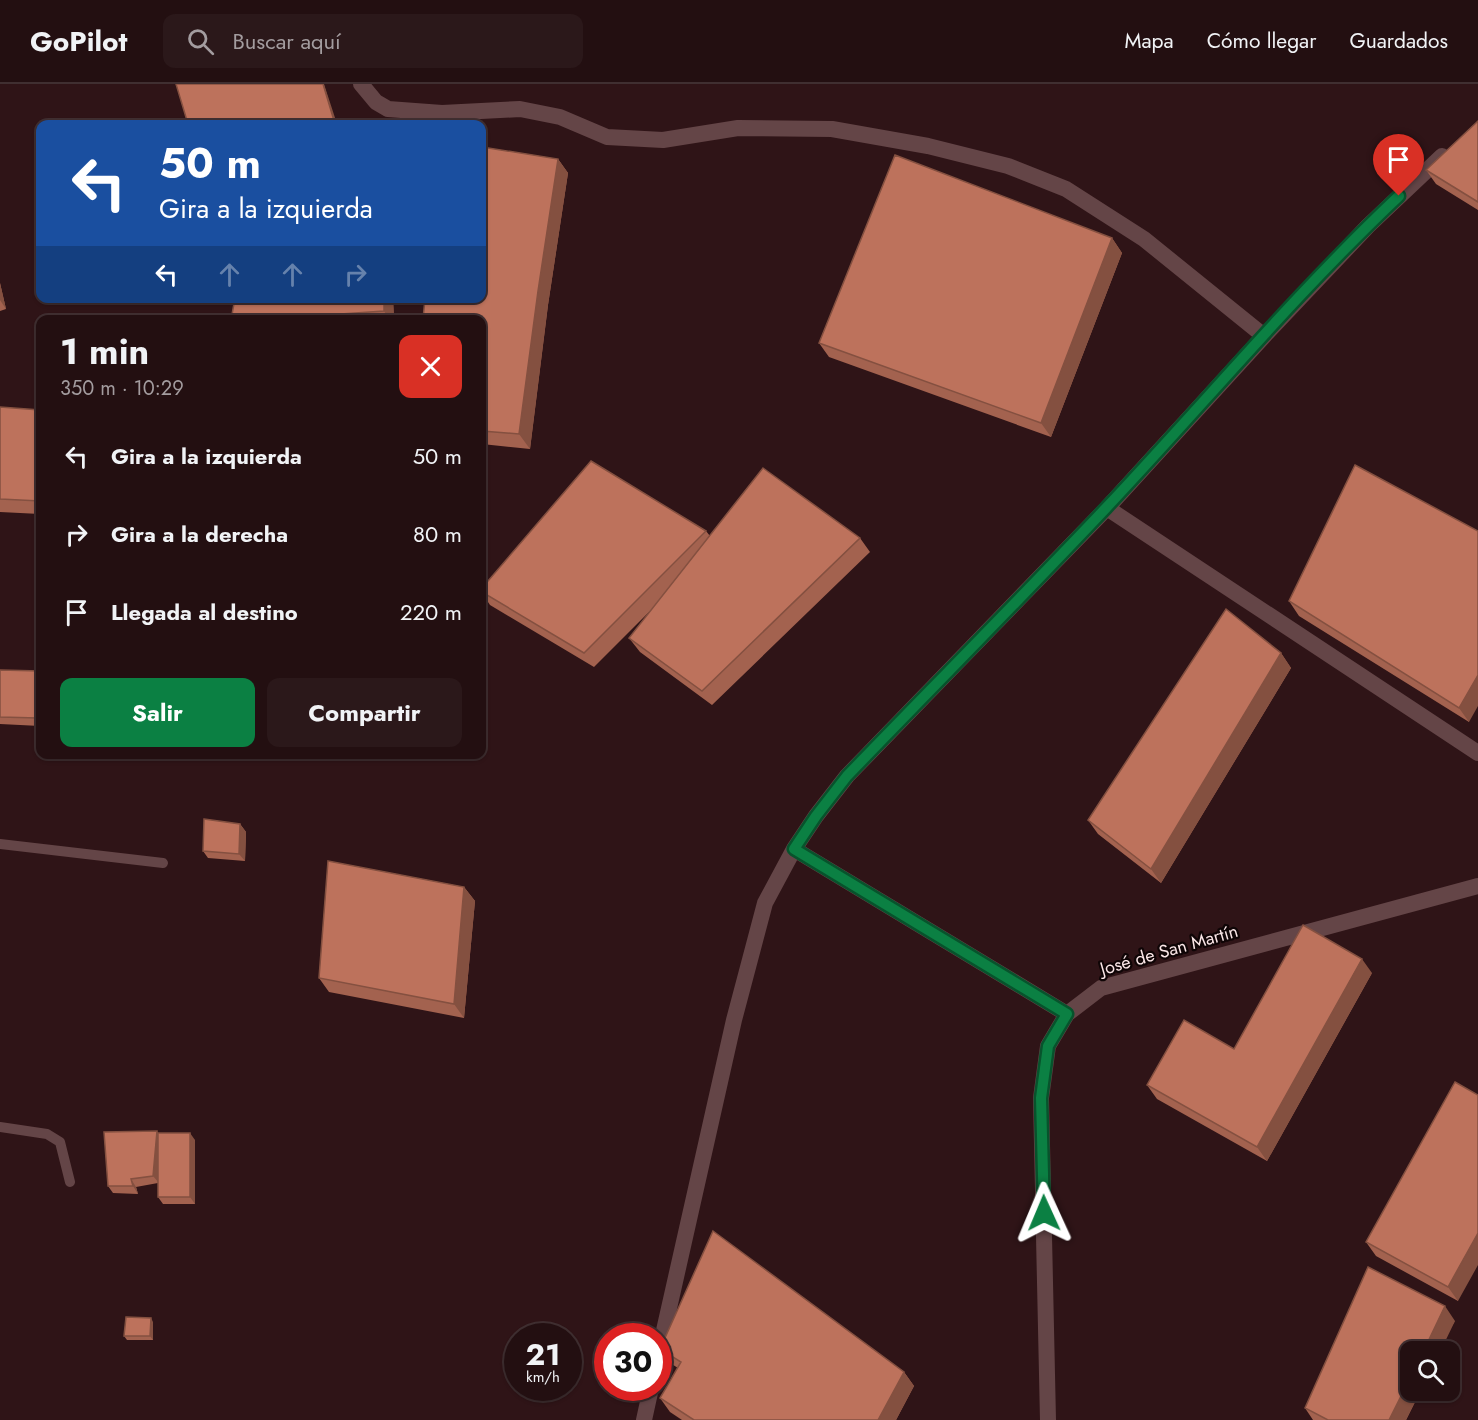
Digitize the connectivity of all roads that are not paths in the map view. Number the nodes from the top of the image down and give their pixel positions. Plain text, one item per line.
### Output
1 (361, 84) edge
2 (1453, 147) edge
3 (1264, 336) junction
4 (1107, 508) junction
5 (1478, 753) edge
6 (0, 844) edge
7 (794, 849) junction
8 (163, 862) dead end
9 (1478, 886) edge
10 (1067, 1014) junction
11 (0, 1127) edge
12 (70, 1182) dead end
13 (666, 1323) edge
14 (648, 1401) edge
15 (644, 1420) edge
16 (1048, 1420) edge

1 - 3 street
2 - 3 street
3 - 4 street
4 - 5 street
4 - 7 street
6 - 8 lane
7 - 10 street
7 - 13 street
9 - 10 street, José de San Martín
10 - 16 street, José de San Martín
11 - 12 lane
14 - 15 street

